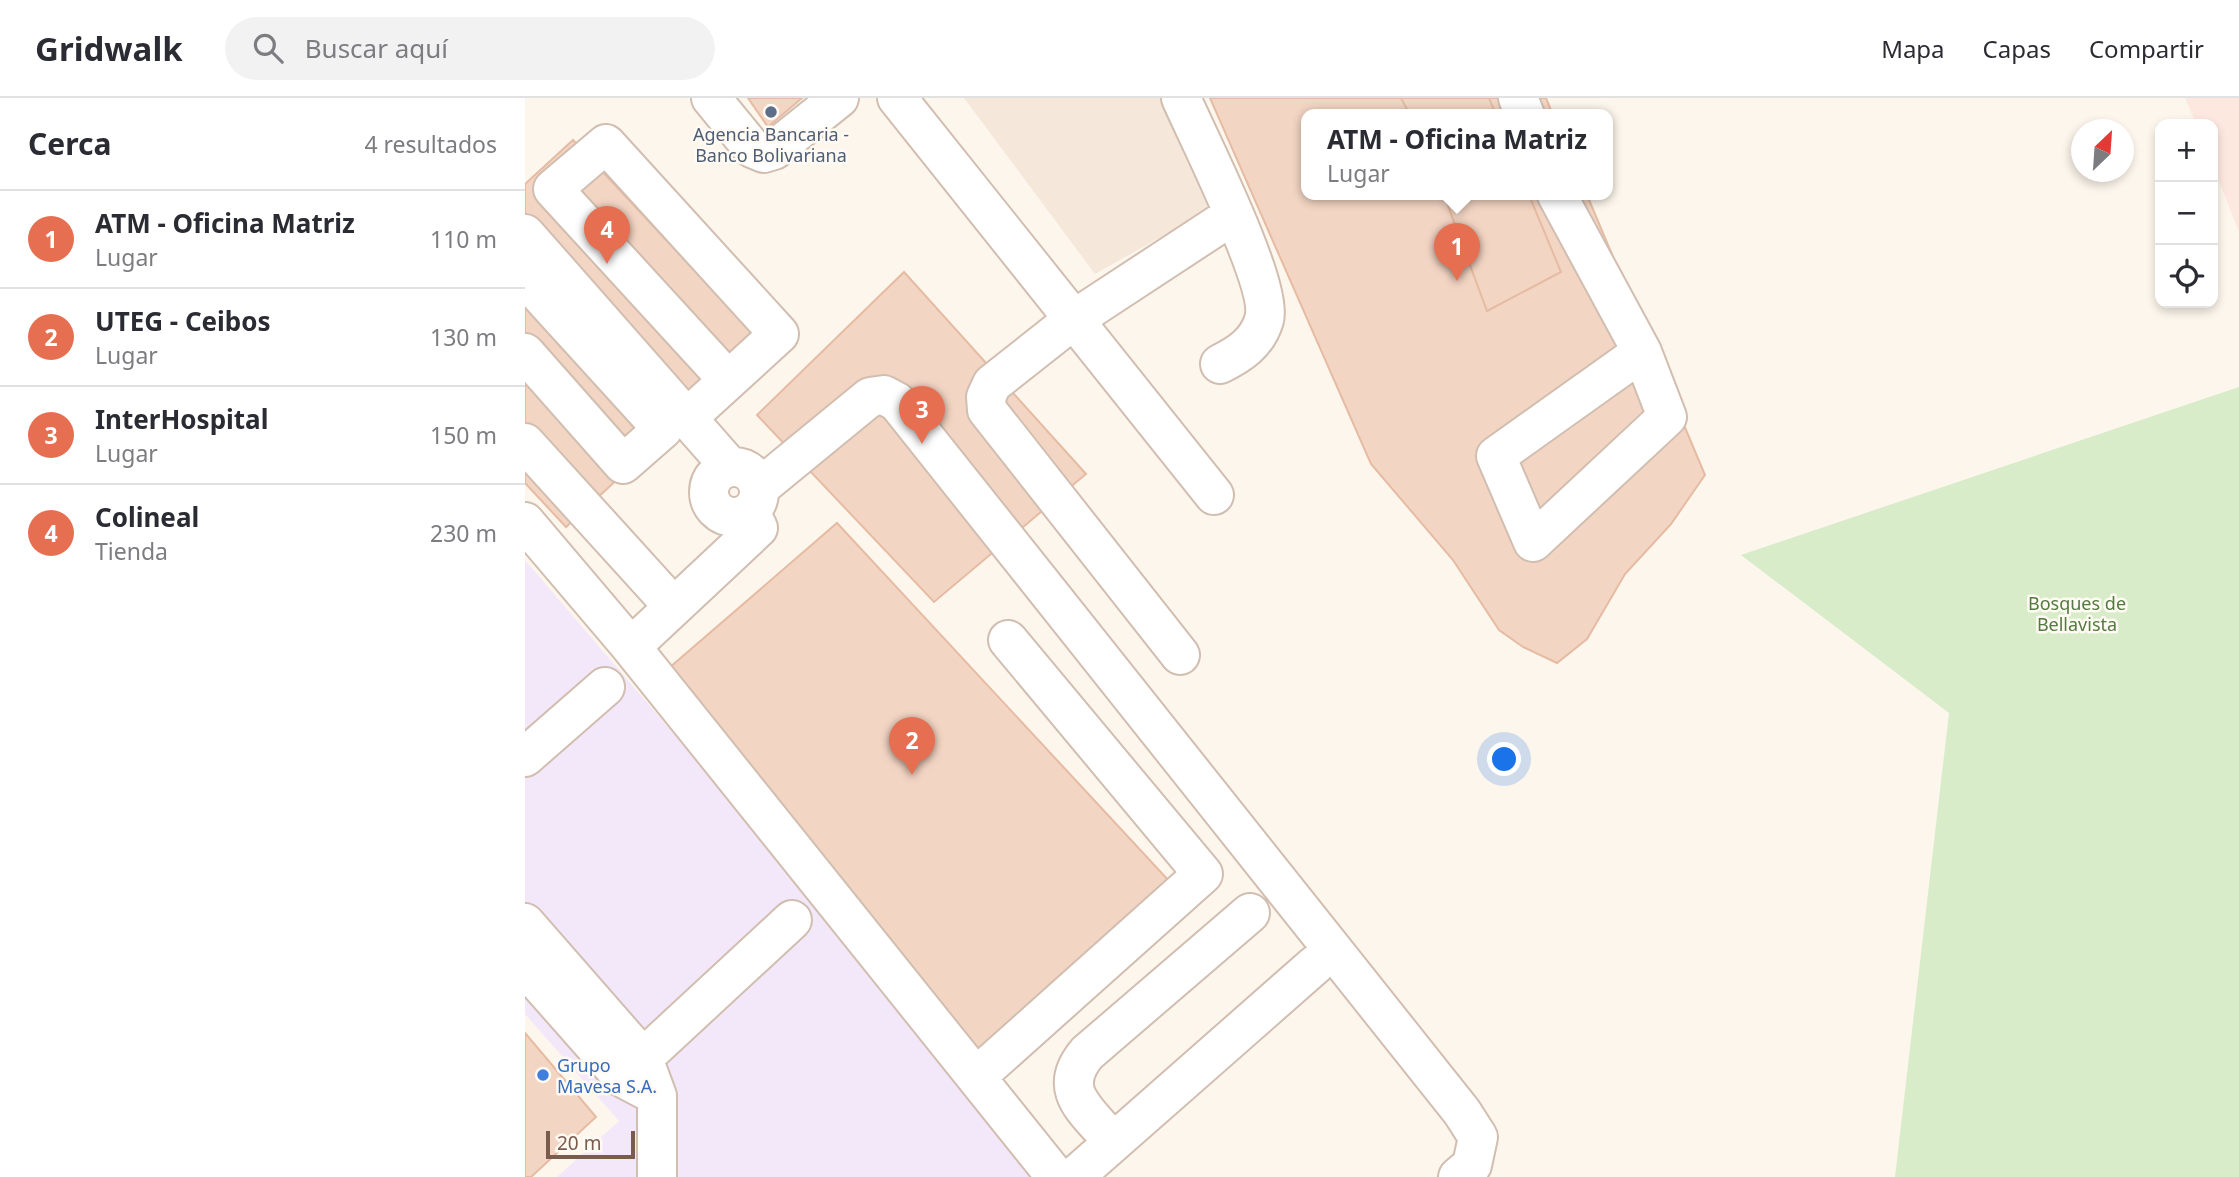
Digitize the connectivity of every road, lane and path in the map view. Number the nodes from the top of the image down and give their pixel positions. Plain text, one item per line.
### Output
1 (711, 98) edge
2 (839, 98) edge
3 (897, 98) edge
4 (1181, 98) edge
5 (1560, 200) edge
6 (1233, 215) junction
7 (525, 234) edge
8 (525, 278) edge
9 (1073, 320) junction
10 (1642, 352) junction
11 (525, 354) edge
12 (1220, 364) dead end
13 (728, 380) junction
14 (675, 424) junction
15 (525, 443) edge
16 (738, 488) junction
17 (1215, 495) dead end
18 (525, 522) edge
19 (673, 606) junction
20 (1008, 640) dead end
21 (631, 647) junction
22 (1180, 655) dead end
23 (605, 687) dead end
24 (525, 757) edge
25 (1244, 837) junction
26 (1203, 873) junction
27 (1250, 913) dead end
28 (792, 920) dead end
29 (525, 922) edge
30 (1315, 965) dead end
31 (525, 967) edge
32 (643, 1058) junction
33 (976, 1077) junction
34 (657, 1096) junction
35 (1113, 1142) junction
36 (657, 1177) edge
37 (1056, 1177) edge
38 (1074, 1177) edge
39 (1458, 1177) edge

1 - 2 lane
3 - 9 lane
4 - 6 lane
5 - 10 lane
6 - 9 lane
6 - 12 lane
7 - 14 lane
8 - 14 lane
9 - 17 lane
9 - 22 lane
10 - 10 lane
11 - 14 lane
13 - 13 lane
13 - 14 lane
14 - 16 lane
15 - 19 lane
16 - 19 lane
16 - 25 lane
18 - 21 lane
19 - 21 lane
20 - 26 lane
21 - 33 lane
23 - 24 lane
25 - 26 lane
25 - 39 lane
26 - 33 lane
27 - 35 lane
28 - 32 lane
29 - 32 lane
30 - 35 lane
31 - 34 lane
32 - 34 lane
33 - 37 lane
34 - 36 lane
35 - 38 lane

